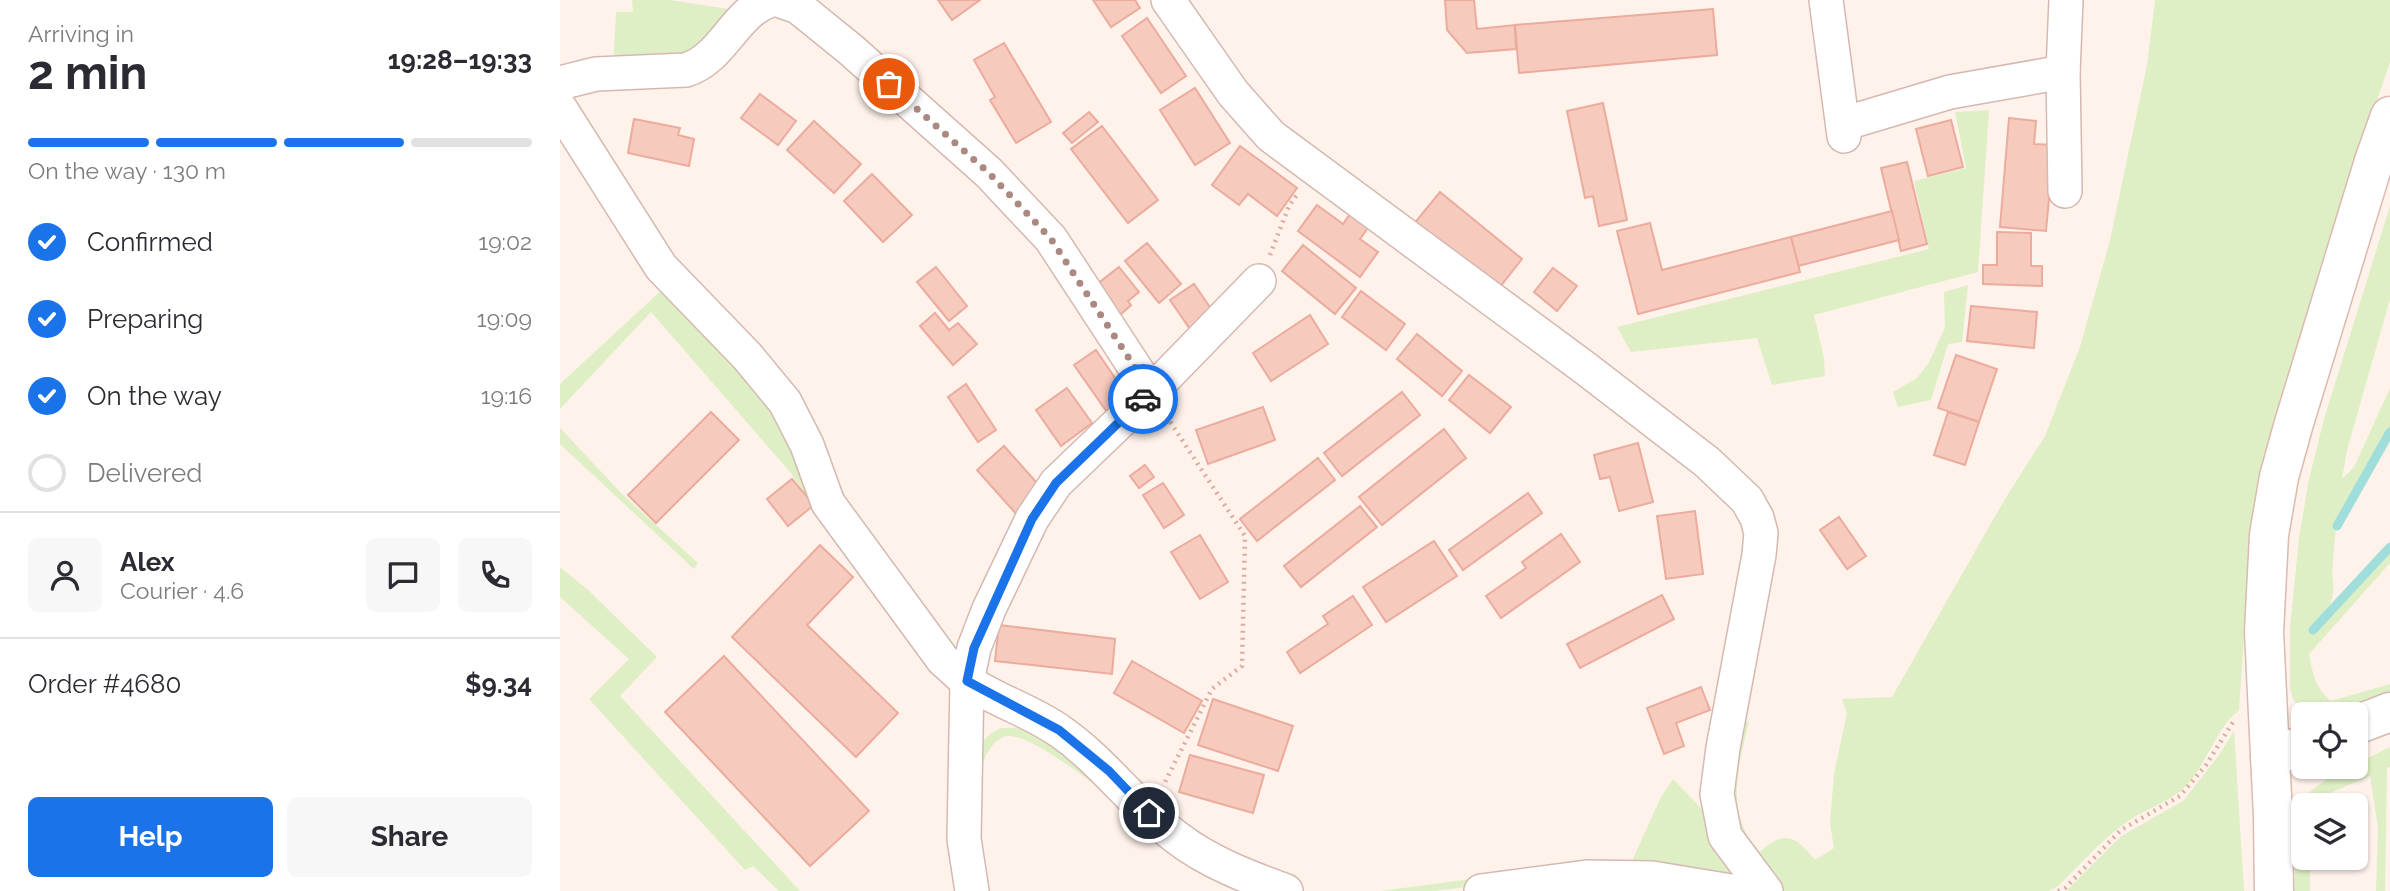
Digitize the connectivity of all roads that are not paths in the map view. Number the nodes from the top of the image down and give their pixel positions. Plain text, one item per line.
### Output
1 (771, 0) edge
2 (778, 0) edge
3 (1168, 0) edge
4 (1826, 0) edge
5 (2066, 0) edge
6 (2063, 72) junction
7 (560, 83) edge
8 (560, 108) edge
9 (2390, 116) edge
10 (2065, 191) dead end
11 (1259, 281) road end
12 (1151, 392) junction
13 (967, 681) junction
14 (2390, 712) edge
15 (2368, 720) edge
16 (2286, 751) edge
17 (972, 891) edge
18 (1286, 891) edge
19 (1482, 891) edge
20 (1731, 891) edge
21 (1766, 891) edge
22 (2274, 891) edge

1 - 7 street
2 - 12 street
3 - 21 street
4 - 6 street
5 - 6 street
6 - 10 street
8 - 13 street
9 - 16 main road
11 - 12 street
12 - 13 street
13 - 17 street
13 - 18 street
14 - 15 main road
16 - 22 main road
19 - 20 street

